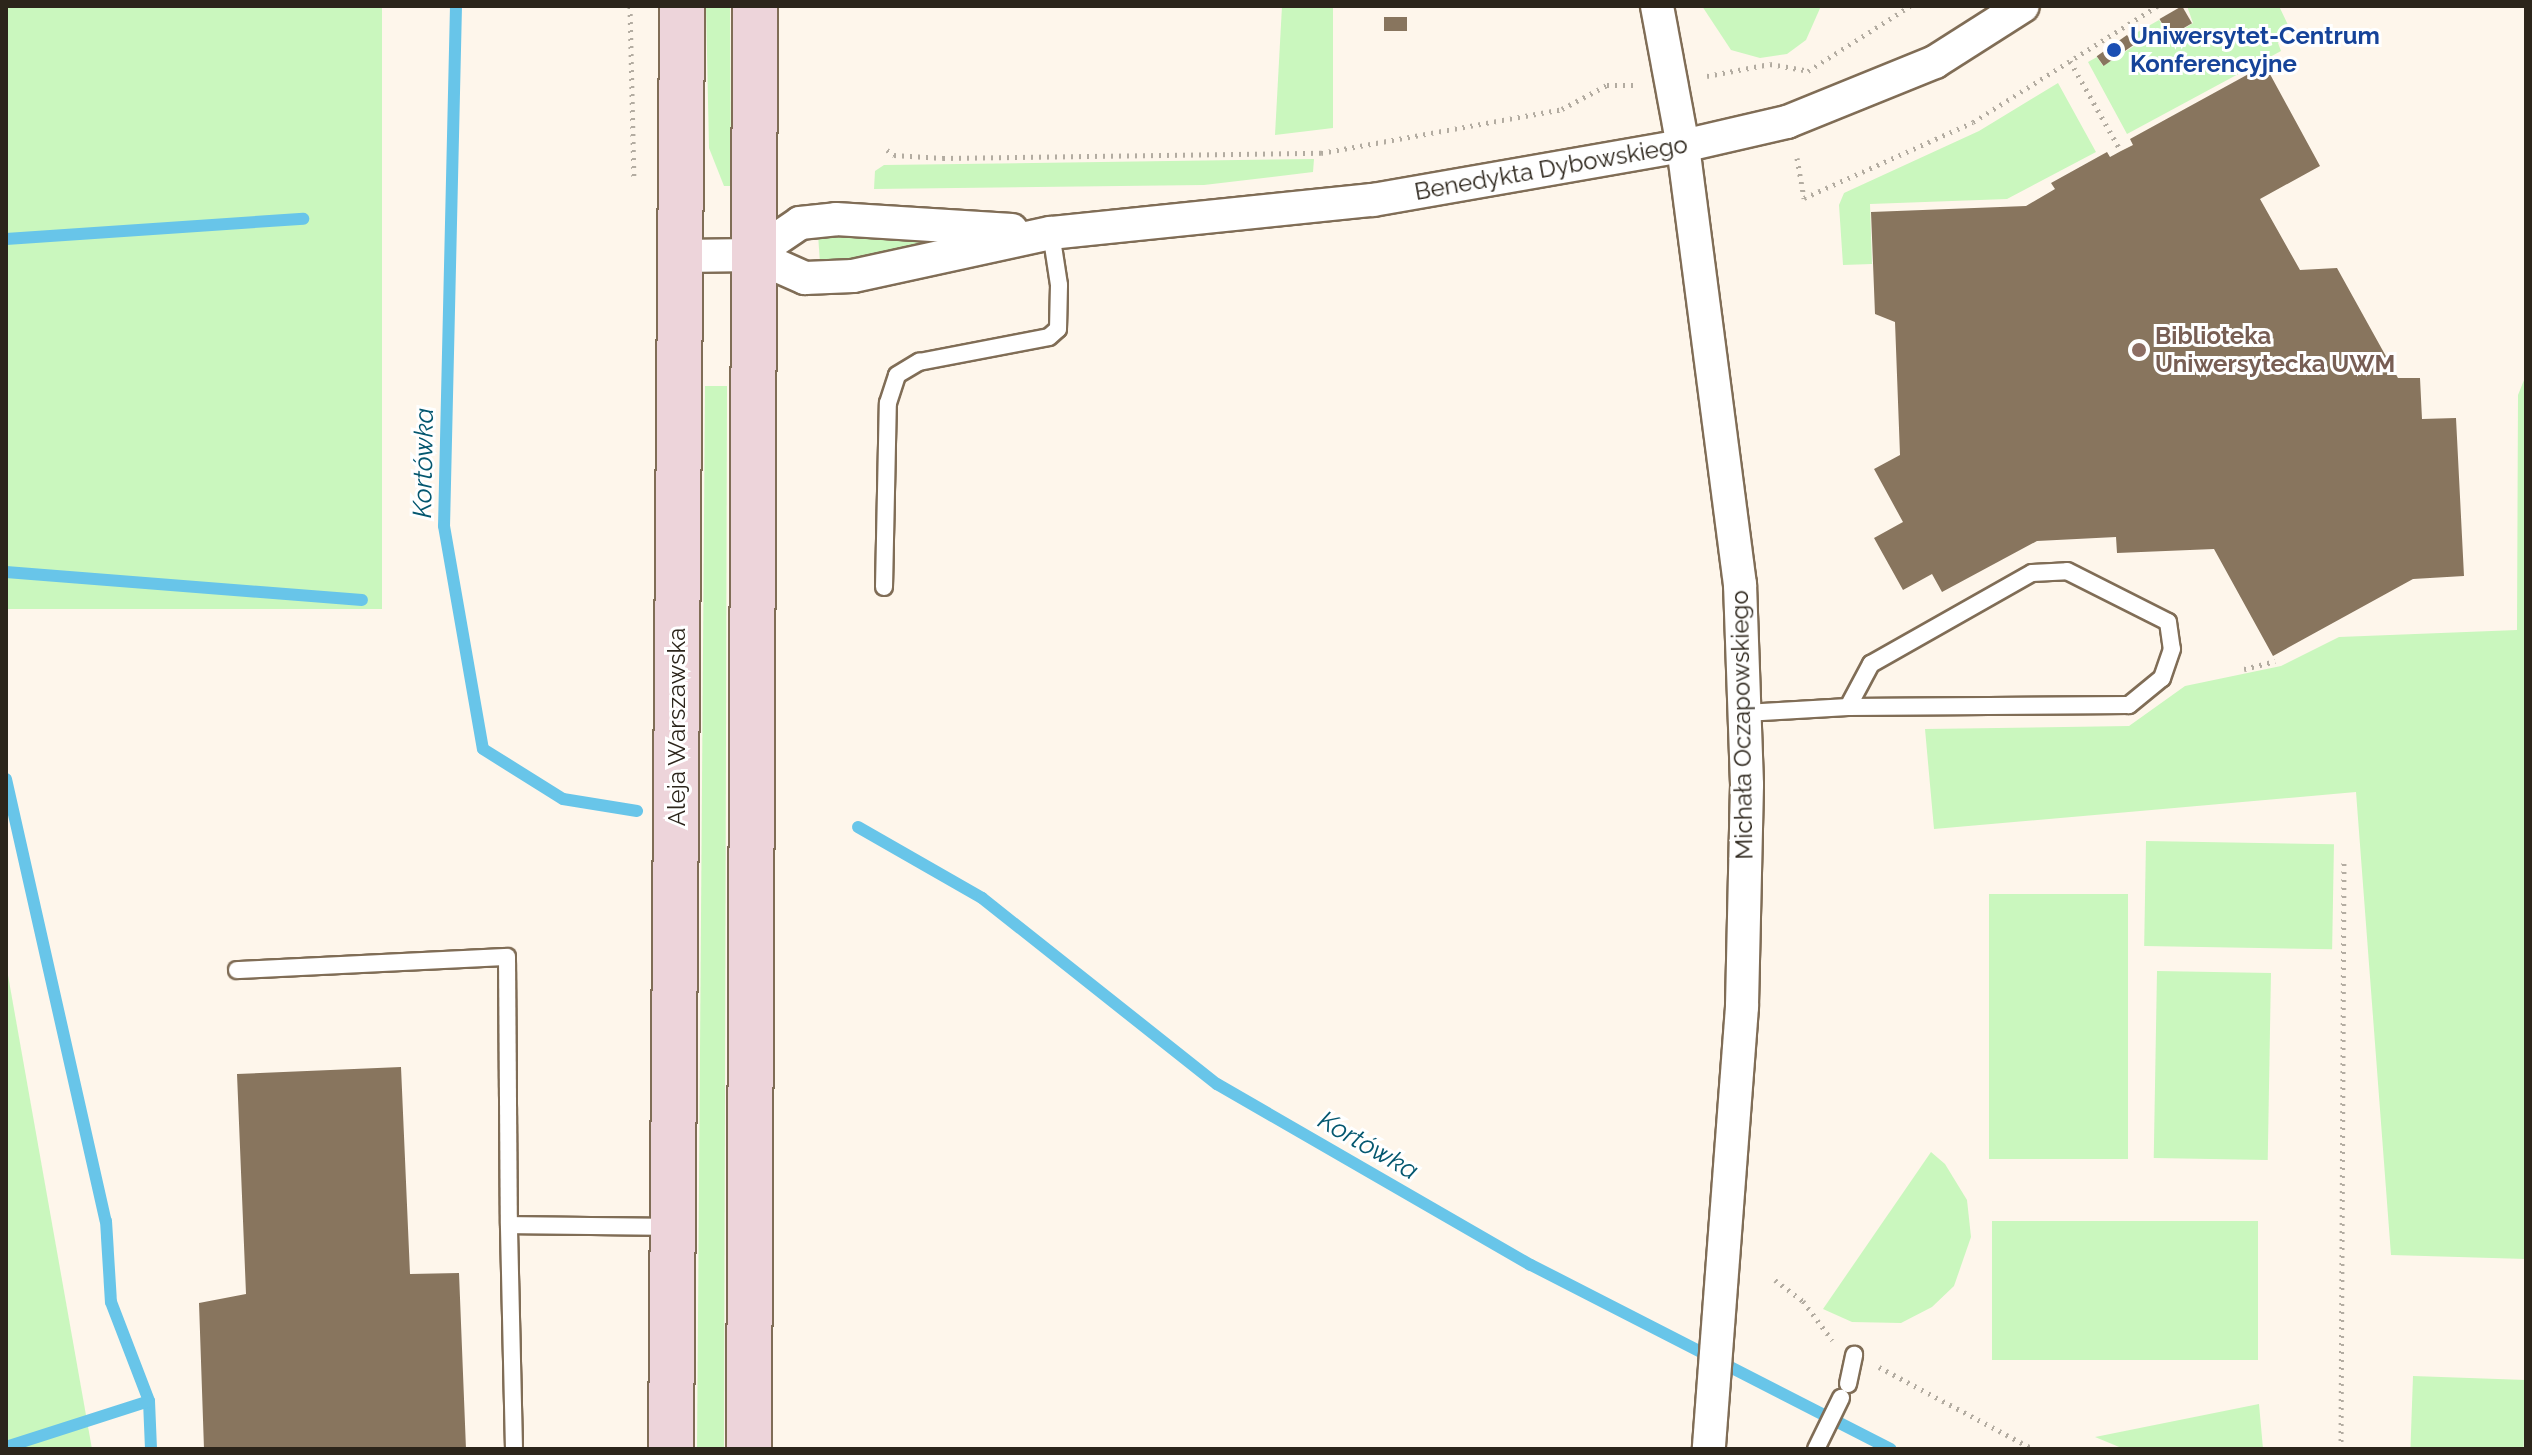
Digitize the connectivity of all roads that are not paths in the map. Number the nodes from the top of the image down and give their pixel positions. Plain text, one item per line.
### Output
1 (682, 6) edge
2 (755, 6) edge
3 (1657, 6) edge
4 (2023, 6) edge
5 (1683, 146) junction
6 (1051, 233) junction
7 (753, 255) junction
8 (682, 256) junction
9 (884, 587) dead end
10 (1848, 707) junction
11 (1745, 713) junction
12 (237, 970) dead end
13 (509, 1225) junction
14 (673, 1227) junction
15 (1854, 1355) road end
16 (1816, 1448) edge
17 (514, 1449) edge
18 (671, 1449) edge
19 (749, 1449) edge
20 (1709, 1449) edge

1 - 8 main road, Aleja Warszawska
2 - 7 main road
3 - 5 street, Michała Oczapowskiego
4 - 5 street, Benedykta Dybowskiego
5 - 6 street, Benedykta Dybowskiego
5 - 11 street, Michała Oczapowskiego
6 - 7 street, Benedykta Dybowskiego
6 - 7 street, Benedykta Dybowskiego
6 - 9 lane
7 - 8 street, Benedykta Dybowskiego
7 - 19 main road
8 - 14 main road, Aleja Warszawska
10 - 10 lane
10 - 11 lane
11 - 20 street, Michała Oczapowskiego
12 - 13 lane
13 - 14 lane
13 - 17 lane
14 - 18 main road, Aleja Warszawska
15 - 16 lane

